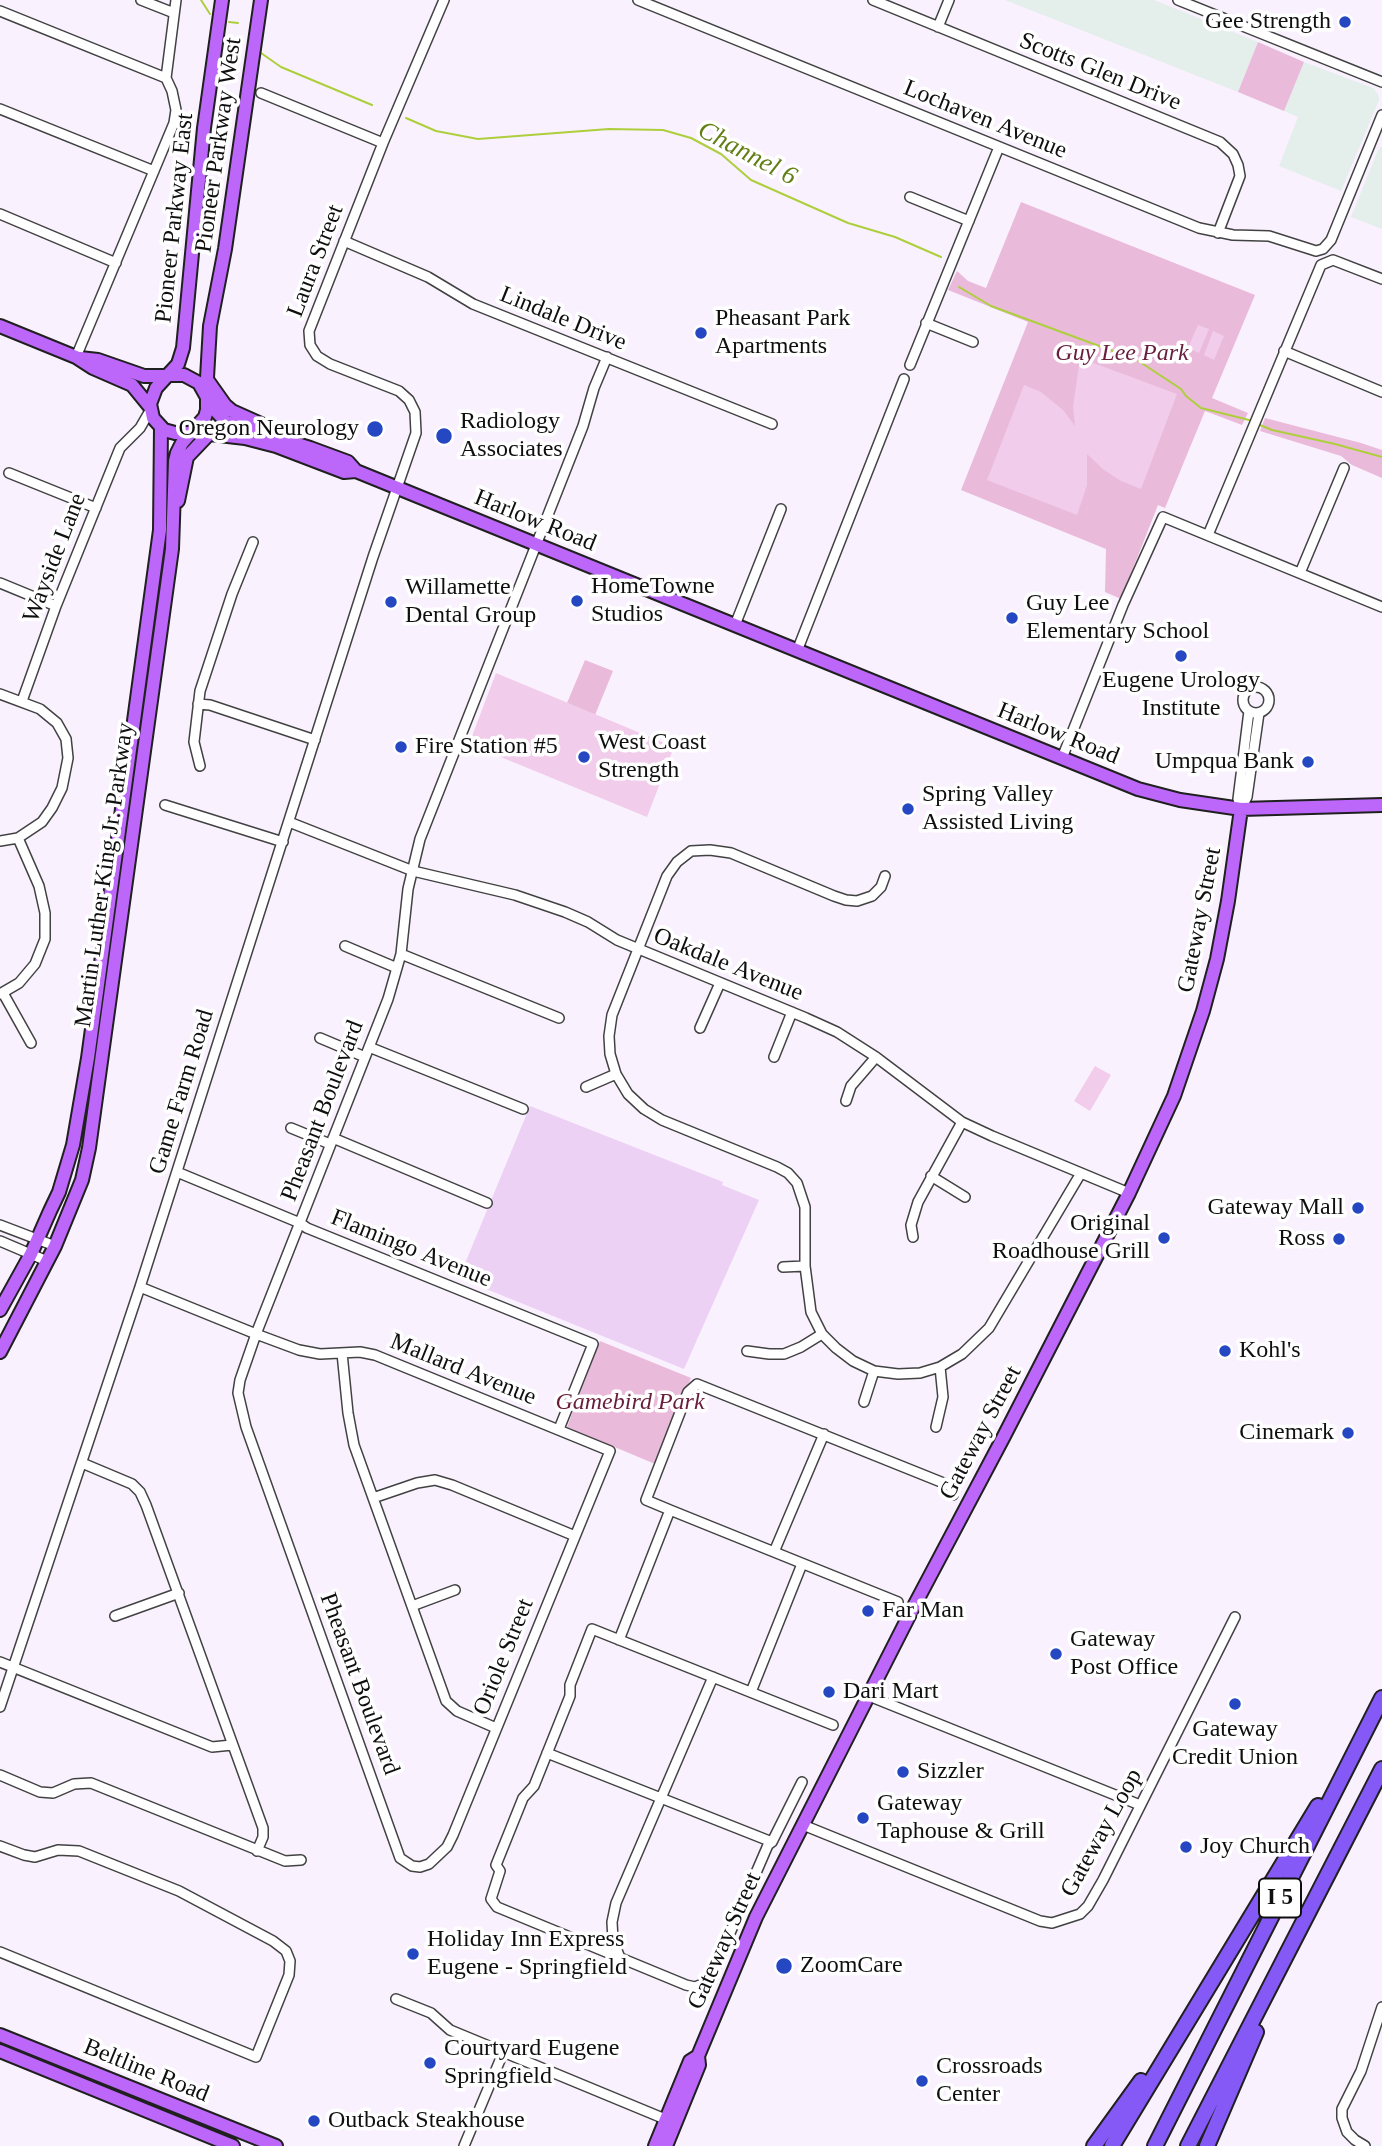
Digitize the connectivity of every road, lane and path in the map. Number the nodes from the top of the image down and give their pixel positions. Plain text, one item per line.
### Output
1 (141, 0) edge
2 (176, 0) edge
3 (222, 0) edge
4 (261, 0) edge
5 (444, 0) edge
6 (638, 0) edge
7 (669, 0) edge
8 (873, 0) edge
9 (949, 0) edge
10 (1178, 0) edge
11 (665, 10) junction
12 (0, 11) edge
13 (174, 13) junction
14 (938, 27) junction
15 (166, 78) junction
16 (1382, 82) edge
17 (261, 93) dead end
18 (0, 109) edge
19 (1382, 115) edge
20 (1379, 133) edge
21 (383, 143) junction
22 (999, 147) junction
23 (154, 171) junction
24 (910, 197) dead end
25 (0, 214) edge
26 (969, 221) junction
27 (1218, 233) junction
28 (344, 241) junction
29 (116, 263) junction
30 (1382, 279) edge
31 (926, 323) junction
32 (0, 326) edge
33 (973, 342) dead end
34 (1284, 351) junction
35 (76, 357) junction
36 (607, 357) junction
37 (909, 365) dead end
38 (168, 375) junction
39 (905, 379) dead end
40 (207, 380) junction
41 (1382, 391) edge
42 (207, 396) junction
43 (150, 408) junction
44 (772, 424) dead end
45 (161, 427) junction
46 (140, 428) junction
47 (192, 432) junction
48 (209, 434) junction
49 (310, 448) junction
50 (1344, 468) dead end
51 (356, 471) junction
52 (9, 473) dead end
53 (397, 488) junction
54 (96, 508) junction
55 (781, 509) dead end
56 (173, 519) junction
57 (1208, 535) junction
58 (253, 542) dead end
59 (536, 545) junction
60 (1300, 573) junction
61 (0, 583) edge
62 (56, 606) junction
63 (1382, 607) edge
64 (735, 625) junction
65 (797, 651) junction
66 (0, 694) edge
67 (22, 701) junction
68 (198, 704) junction
69 (1254, 712) dead end
70 (315, 740) junction
71 (1062, 758) junction
72 (200, 766) dead end
73 (1382, 804) edge
74 (165, 805) dead end
75 (1241, 809) junction
76 (289, 822) junction
77 (18, 838) junction
78 (0, 841) edge
79 (283, 842) junction
80 (413, 871) junction
81 (885, 876) dead end
82 (345, 946) dead end
83 (637, 949) junction
84 (401, 954) junction
85 (397, 968) junction
86 (720, 982) junction
87 (2, 994) edge
88 (792, 1012) junction
89 (559, 1018) dead end
90 (700, 1028) dead end
91 (320, 1038) dead end
92 (31, 1042) dead end
93 (367, 1052) junction
94 (774, 1057) dead end
95 (876, 1057) junction
96 (615, 1074) junction
97 (586, 1087) dead end
98 (846, 1101) dead end
99 (523, 1109) dead end
100 (962, 1122) junction
101 (291, 1128) dead end
102 (332, 1141) junction
103 (177, 1172) junction
104 (1081, 1173) junction
105 (931, 1176) junction
106 (1129, 1193) junction
107 (965, 1197) dead end
108 (487, 1203) dead end
109 (300, 1223) junction
110 (0, 1225) edge
111 (913, 1237) dead end
112 (38, 1238) junction
113 (0, 1241) edge
114 (55, 1246) junction
115 (31, 1254) junction
116 (47, 1261) junction
117 (805, 1266) junction
118 (783, 1267) dead end
119 (140, 1287) junction
120 (0, 1310) edge
121 (257, 1334) junction
122 (822, 1334) junction
123 (747, 1351) dead end
124 (0, 1352) edge
125 (342, 1353) junction
126 (940, 1367) junction
127 (874, 1371) junction
128 (864, 1402) dead end
129 (936, 1427) dead end
130 (559, 1429) junction
131 (824, 1434) junction
132 (610, 1451) joint
133 (82, 1463) junction
134 (953, 1495) dead end
135 (373, 1499) junction
136 (670, 1510) junction
137 (575, 1536) junction
138 (774, 1552) junction
139 (802, 1564) junction
140 (455, 1590) dead end
141 (179, 1593) junction
142 (898, 1602) dead end
143 (412, 1606) junction
144 (115, 1616) dead end
145 (1235, 1617) dead end
146 (619, 1640) junction
147 (0, 1660) edge
148 (13, 1666) junction
149 (713, 1677) junction
150 (751, 1692) junction
151 (869, 1696) junction
152 (1382, 1698) edge
153 (0, 1707) edge
154 (833, 1725) dead end
155 (496, 1728) junction
156 (232, 1745) junction
157 (547, 1753) junction
158 (1347, 1766) junction
159 (1382, 1769) edge
160 (0, 1775) edge
161 (802, 1782) dead end
162 (659, 1798) junction
163 (1140, 1805) junction
164 (803, 1825) junction
165 (772, 1842) junction
166 (0, 1846) edge
167 (257, 1851) junction
168 (301, 1860) dead end
169 (420, 1867) joint
170 (0, 1952) edge
171 (620, 1958) junction
172 (1270, 1988) junction
173 (396, 1999) dead end
174 (1382, 2007) edge
175 (1380, 2020) edge
176 (1182, 2028) junction
177 (0, 2035) edge
178 (0, 2051) edge
179 (503, 2053) junction
180 (698, 2056) junction
181 (667, 2116) junction
182 (1114, 2142) edge
183 (662, 2145) edge
184 (233, 2146) edge
185 (276, 2146) edge
186 (464, 2146) edge
187 (1094, 2146) edge
188 (1155, 2146) edge
189 (1188, 2146) edge
190 (1207, 2146) edge
191 (1365, 2146) edge

1 - 13 street
2 - 13 street
3 - 38 main road, Pioneer Parkway East
4 - 40 main road, Pioneer Parkway West
5 - 21 street, Laura Street
6 - 11 street, Lochaven Avenue
7 - 11 street
8 - 14 street, Scotts Glen Drive
9 - 14 street
10 - 16 street
11 - 22 street, Lochaven Avenue
12 - 15 street
13 - 15 street
14 - 27 street, Scotts Glen Drive
15 - 23 street
17 - 21 street
18 - 23 street
19 - 20 street
20 - 27 street, Lochaven Avenue
21 - 28 street, Laura Street
22 - 26 street
22 - 27 street, Lochaven Avenue
23 - 29 street
24 - 26 street
25 - 29 street
26 - 31 street
28 - 36 street, Lindale Drive
28 - 53 street, Laura Street
29 - 35 street
30 - 34 street
31 - 33 street
31 - 37 street
32 - 35 main road
34 - 41 street
34 - 57 street
35 - 38 main road
35 - 43 main road
36 - 44 street, Lindale Drive
36 - 59 street, Pheasant Boulevard
38 - 42 main road
38 - 43 main road, Pioneer Parkway East
39 - 65 street
40 - 42 main road, Martin Luther King Jr. Parkway
40 - 49 main road
42 - 47 main road, Martin Luther King Jr. Parkway
42 - 49 main road
43 - 45 main road
43 - 46 street, Wayside Lane
45 - 46 street
45 - 47 main road
45 - 112 main road, Martin Luther King Jr. Parkway
46 - 54 street, Wayside Lane
47 - 48 main road
47 - 56 main road, Martin Luther King Jr. Parkway
48 - 51 main road
48 - 56 main road
49 - 51 main road
50 - 60 street
51 - 53 main road, Harlow Road
52 - 54 street
53 - 59 main road, Harlow Road
53 - 70 street, Game Farm Road
54 - 62 street, Wayside Lane
55 - 64 street
56 - 114 main road, Martin Luther King Jr. Parkway
57 - 60 street
57 - 71 street
58 - 68 street
59 - 64 main road, Harlow Road
59 - 80 street, Pheasant Boulevard
60 - 63 street
61 - 62 street
62 - 67 street, Wayside Lane
64 - 65 main road, Harlow Road
65 - 71 main road, Harlow Road
66 - 67 street
67 - 77 street
68 - 70 street
68 - 72 street
69 - 75 street, Gateway Street
70 - 76 street, Game Farm Road
71 - 75 main road, Harlow Road
73 - 75 main road, Harlow Road
74 - 79 street
75 - 106 main road, Gateway Street
76 - 79 street, Game Farm Road
76 - 80 street, Oakdale Avenue
77 - 78 street
77 - 87 street
79 - 103 street, Game Farm Road
80 - 83 street, Oakdale Avenue
80 - 84 street, Pheasant Boulevard
81 - 83 street
82 - 85 street
83 - 86 street, Oakdale Avenue
83 - 96 street
84 - 85 street, Pheasant Boulevard
84 - 89 street
85 - 93 street, Pheasant Boulevard
86 - 88 street, Oakdale Avenue
86 - 90 street
87 - 92 street
88 - 94 street
88 - 95 street, Oakdale Avenue
91 - 93 street
93 - 99 street
93 - 102 street, Pheasant Boulevard
95 - 98 street
95 - 100 street, Oakdale Avenue
96 - 97 street
96 - 117 street
100 - 104 street, Oakdale Avenue
100 - 105 street
101 - 102 street
102 - 108 street
102 - 109 street, Pheasant Boulevard
103 - 109 street, Flamingo Avenue
103 - 119 street, Game Farm Road
104 - 106 street, Oakdale Avenue
104 - 126 street
105 - 107 street
105 - 111 street
106 - 151 main road, Gateway Street
109 - 121 street, Pheasant Boulevard
109 - 130 street, Flamingo Avenue
110 - 112 street
112 - 114 street
112 - 115 main road, Martin Luther King Jr. Parkway
113 - 115 street
114 - 116 main road, Martin Luther King Jr. Parkway
115 - 116 street
115 - 120 main road, Martin Luther King Jr. Parkway
116 - 124 main road, Martin Luther King Jr. Parkway
117 - 118 street
117 - 122 street
119 - 121 street, Mallard Avenue
119 - 133 street, Game Farm Road
121 - 125 street, Mallard Avenue
121 - 169 street, Pheasant Boulevard
122 - 123 street
122 - 127 street
125 - 130 street, Mallard Avenue
125 - 135 street
126 - 127 street
126 - 129 street
127 - 128 street
130 - 132 street, Mallard Avenue
131 - 134 street
131 - 136 street
131 - 138 street
132 - 137 street, Oriole Street
133 - 141 street
133 - 148 street, Game Farm Road
135 - 137 street
135 - 143 street
136 - 138 street
136 - 146 street
137 - 155 street, Oriole Street
138 - 139 street
139 - 142 street
139 - 150 street
140 - 143 street
141 - 144 street
141 - 156 street
143 - 155 street
145 - 163 street, Gateway Loop
146 - 149 street
146 - 157 street
147 - 148 street
148 - 153 street, Game Farm Road
148 - 156 street
149 - 150 street
149 - 162 street
150 - 154 street
151 - 163 street
151 - 164 main road, Gateway Street
152 - 158 highway, I 5
155 - 169 street, Oriole Street
156 - 167 street
157 - 162 street
157 - 171 street
158 - 176 highway
158 - 188 highway, I 5
159 - 172 highway, I 5
160 - 167 street
161 - 165 street
162 - 165 street
162 - 171 street
163 - 164 street, Gateway Loop
164 - 180 main road, Gateway Street
165 - 171 street
166 - 170 street
167 - 168 street
172 - 189 highway, I 5
172 - 190 highway
173 - 179 street
174 - 175 street
175 - 191 street
176 - 182 highway
176 - 187 highway
177 - 185 main road, Beltline Road
178 - 184 main road, Beltline Road
179 - 181 street
179 - 186 street
180 - 181 main road, Gateway Street
180 - 183 main road, Gateway Street
181 - 183 main road

